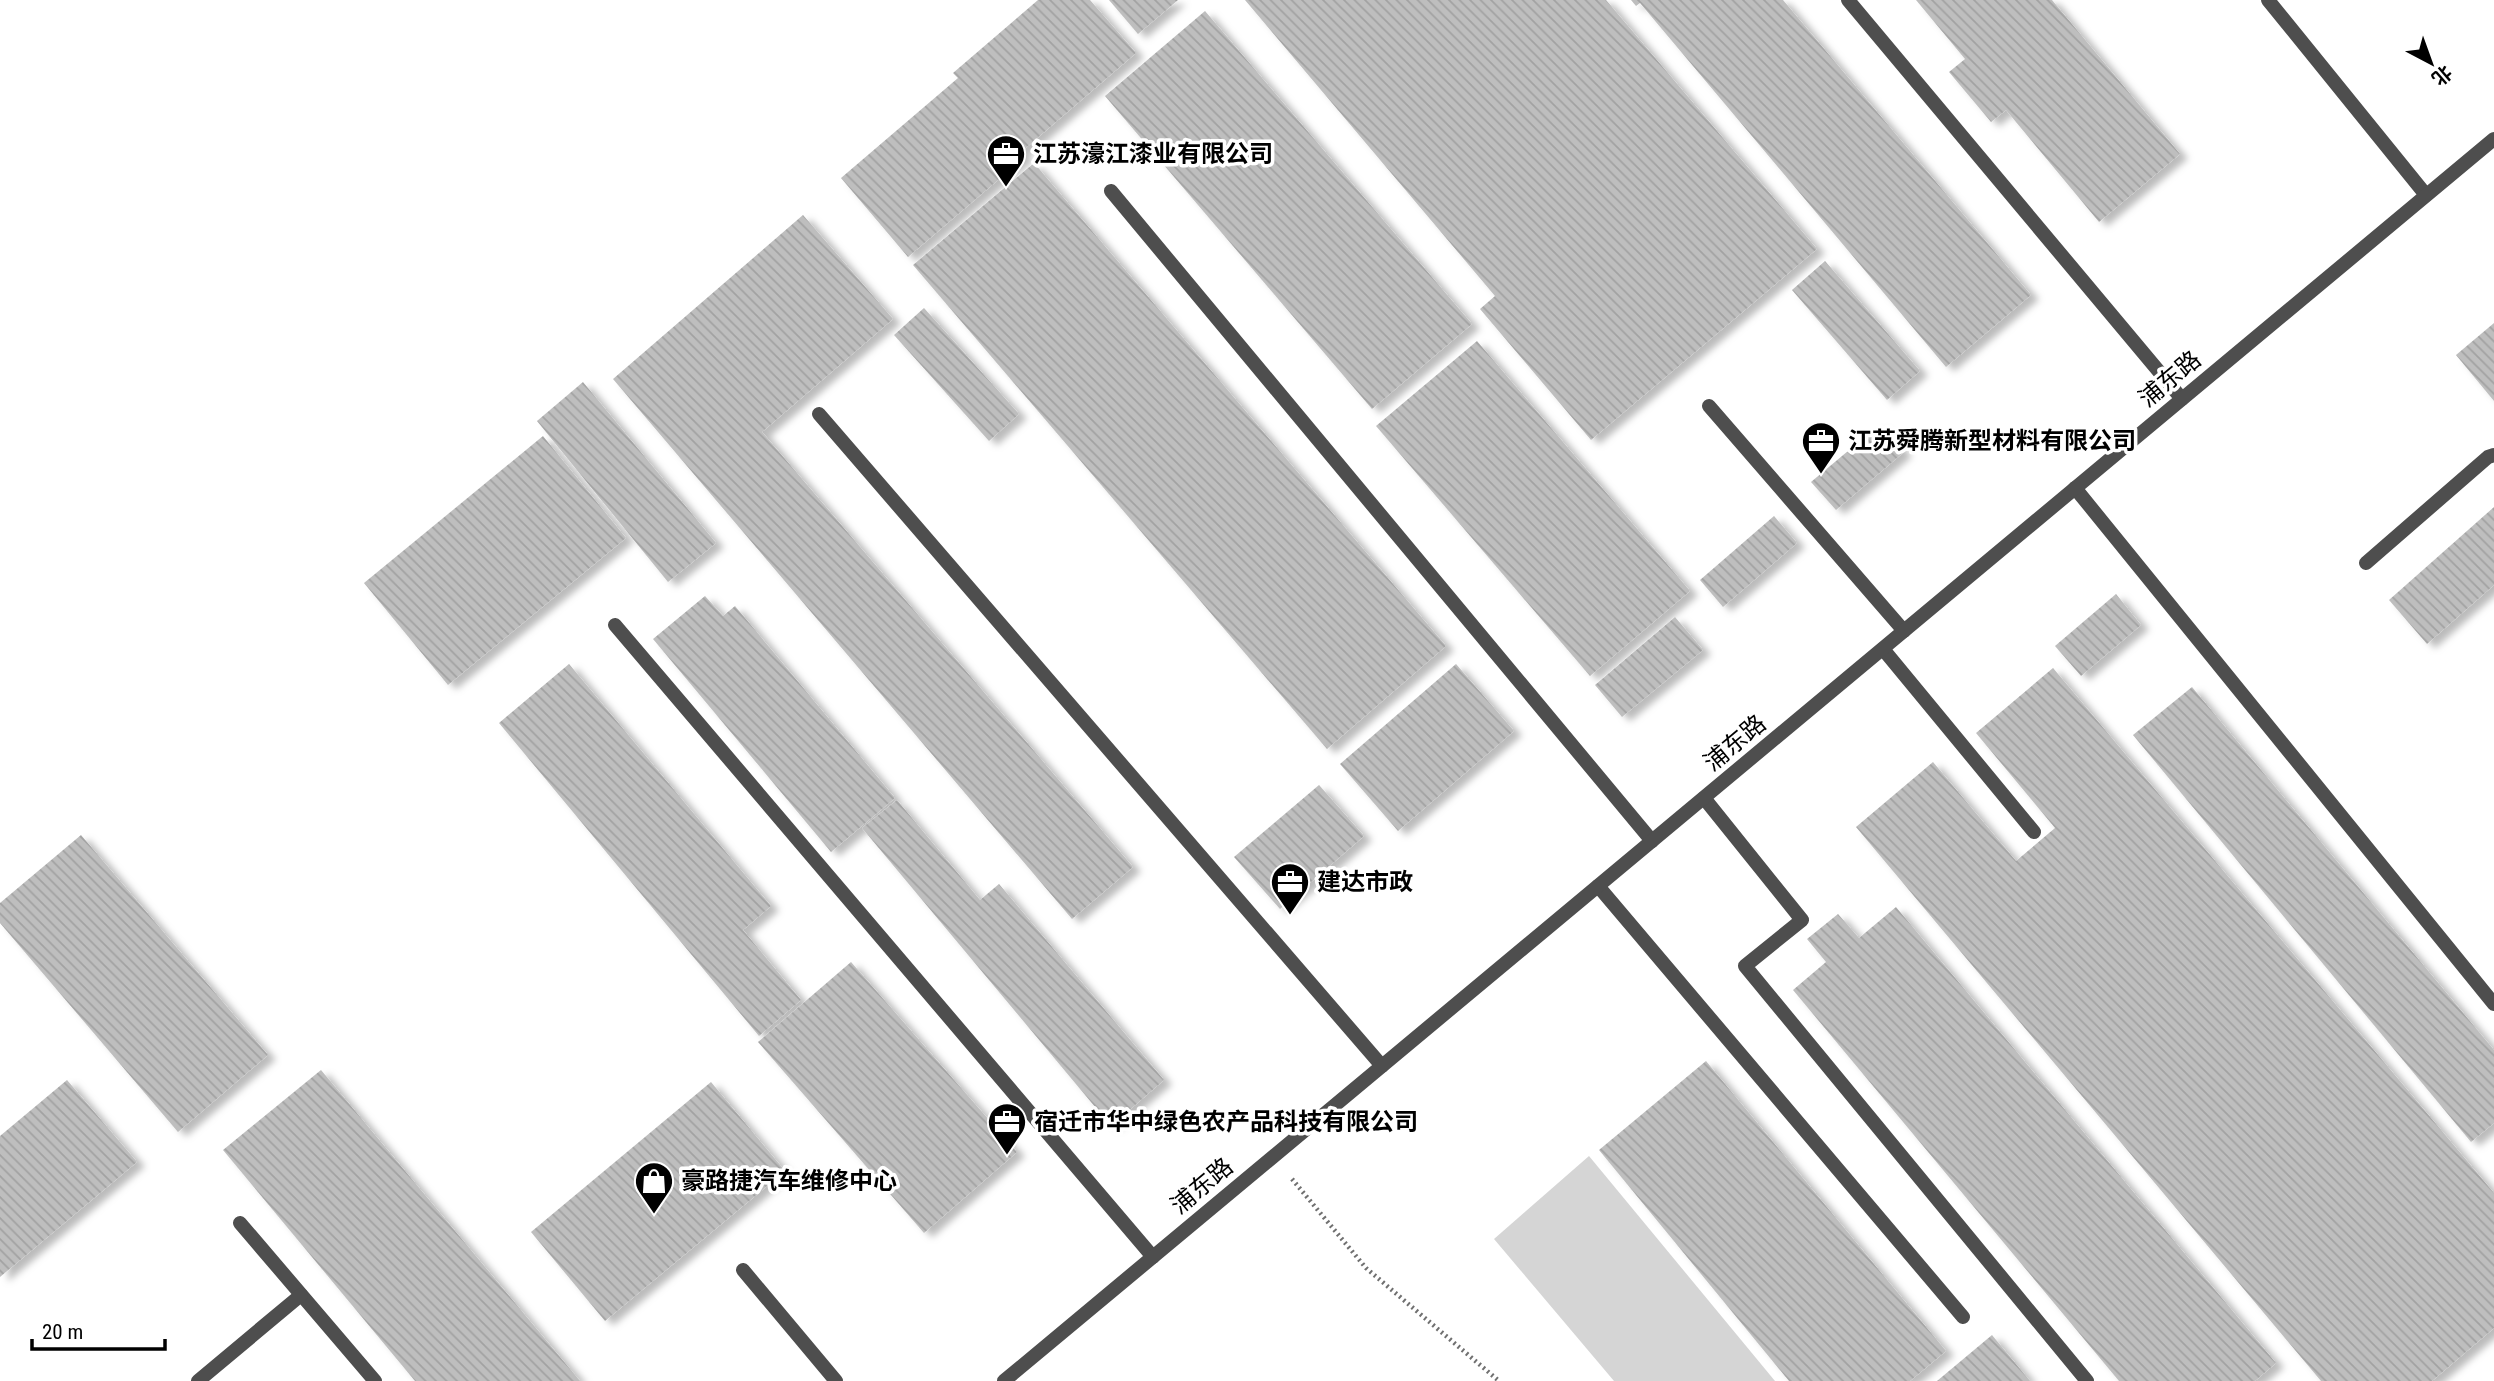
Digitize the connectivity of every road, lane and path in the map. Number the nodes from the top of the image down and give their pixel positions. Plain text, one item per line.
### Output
1 (1848, 0) edge
2 (2268, 0) edge
3 (2494, 139) edge
4 (1111, 191) dead end
5 (2426, 195) junction
6 (2182, 399) junction
7 (1709, 406) dead end
8 (819, 414) dead end
9 (2494, 456) edge
10 (2075, 488) junction
11 (2366, 563) dead end
12 (614, 625) dead end
13 (1904, 631) junction
14 (1883, 649) junction
15 (1704, 798) junction
16 (2034, 832) dead end
17 (1652, 841) junction
18 (1598, 886) junction
19 (2494, 1004) edge
20 (1382, 1066) junction
21 (1273, 1157) junction
22 (240, 1223) dead end
23 (1153, 1257) junction
24 (743, 1270) dead end
25 (302, 1295) junction
26 (1963, 1317) dead end
27 (198, 1381) edge
28 (375, 1381) edge
29 (836, 1381) edge
30 (1004, 1381) edge
31 (1499, 1381) edge
32 (2087, 1381) edge

1 - 6 street
2 - 5 street
3 - 5 street, 浦东路
4 - 17 street
5 - 6 street, 浦东路
6 - 10 street, 浦东路
7 - 13 street
8 - 20 street
9 - 11 street
10 - 13 street, 浦东路
10 - 19 street
12 - 23 street
13 - 14 street, 浦东路
14 - 15 street, 浦东路
14 - 16 street
15 - 17 street, 浦东路
15 - 32 street
17 - 18 street, 浦东路
18 - 20 street, 浦东路
18 - 26 street
20 - 21 street, 浦东路
21 - 23 street, 浦东路
21 - 31 path
22 - 25 street
23 - 30 street, 浦东路
24 - 29 street
25 - 27 street
25 - 28 street

